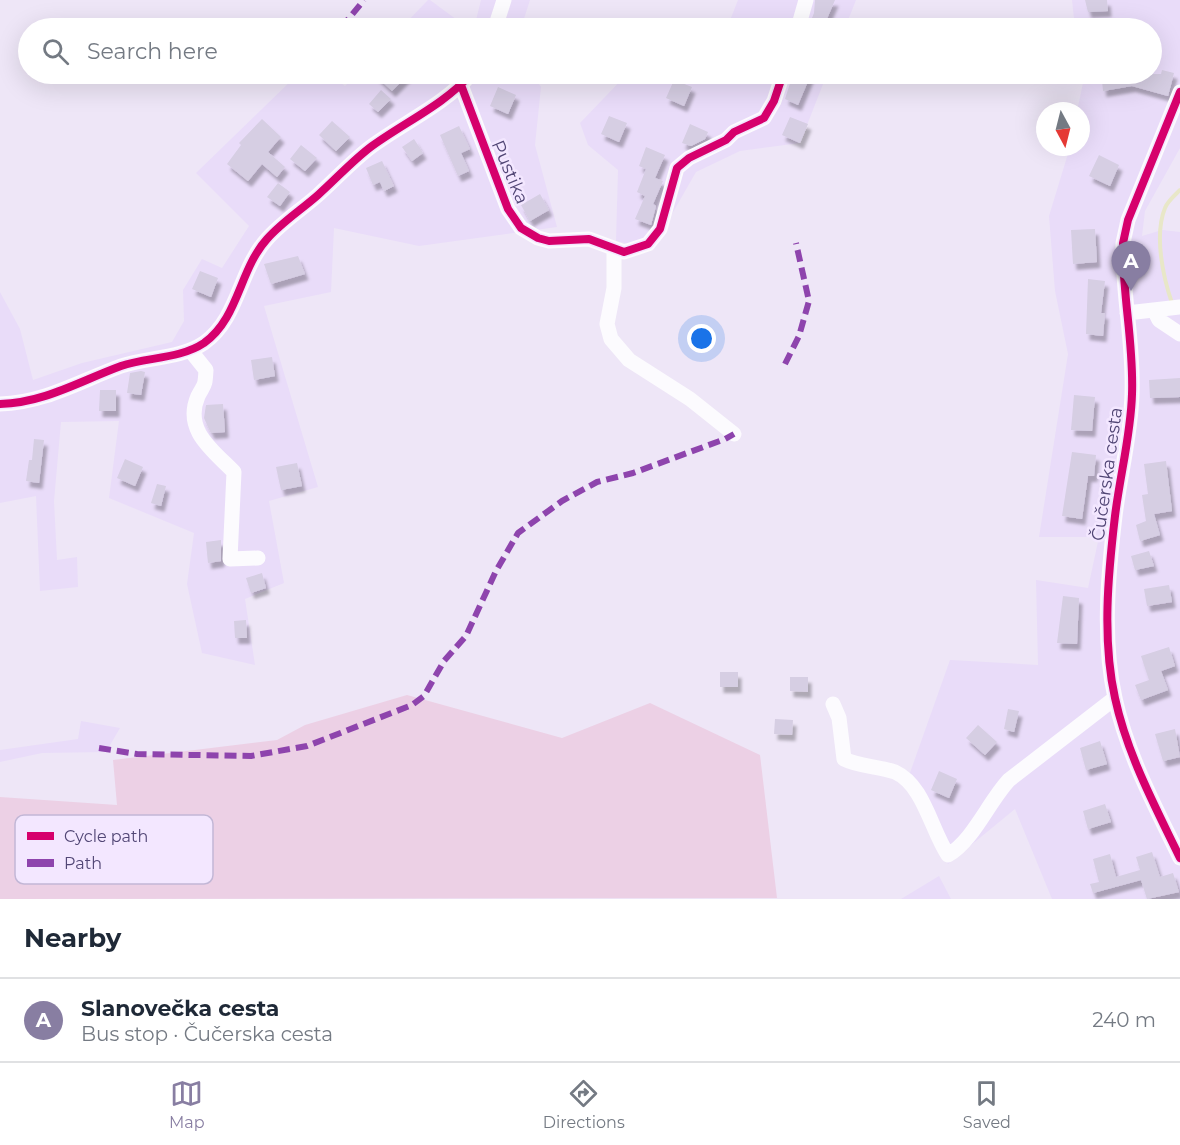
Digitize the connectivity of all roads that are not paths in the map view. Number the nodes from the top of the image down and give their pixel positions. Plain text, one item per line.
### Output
1 (504, 0) edge
2 (806, 0) edge
3 (498, 18) edge
4 (801, 18) edge
5 (780, 84) edge
6 (461, 85) joint
7 (1180, 92) edge
8 (614, 249) junction
9 (1180, 307) edge
10 (1158, 309) junction
11 (1127, 313) junction
12 (1180, 334) edge
13 (190, 350) junction
14 (0, 404) edge
15 (734, 434) dead end
16 (258, 558) dead end
17 (1115, 698) junction
18 (833, 704) dead end
19 (1180, 858) edge

1 - 3 street
2 - 4 street
5 - 8 street, Pustika
6 - 8 street, Pustika
6 - 13 street
7 - 11 street, Čučerska cesta
8 - 15 street
9 - 10 street
10 - 11 street
10 - 12 street
11 - 17 street, Čučerska cesta
13 - 14 street
13 - 16 street
17 - 18 street
17 - 19 street, Čučerska cesta

